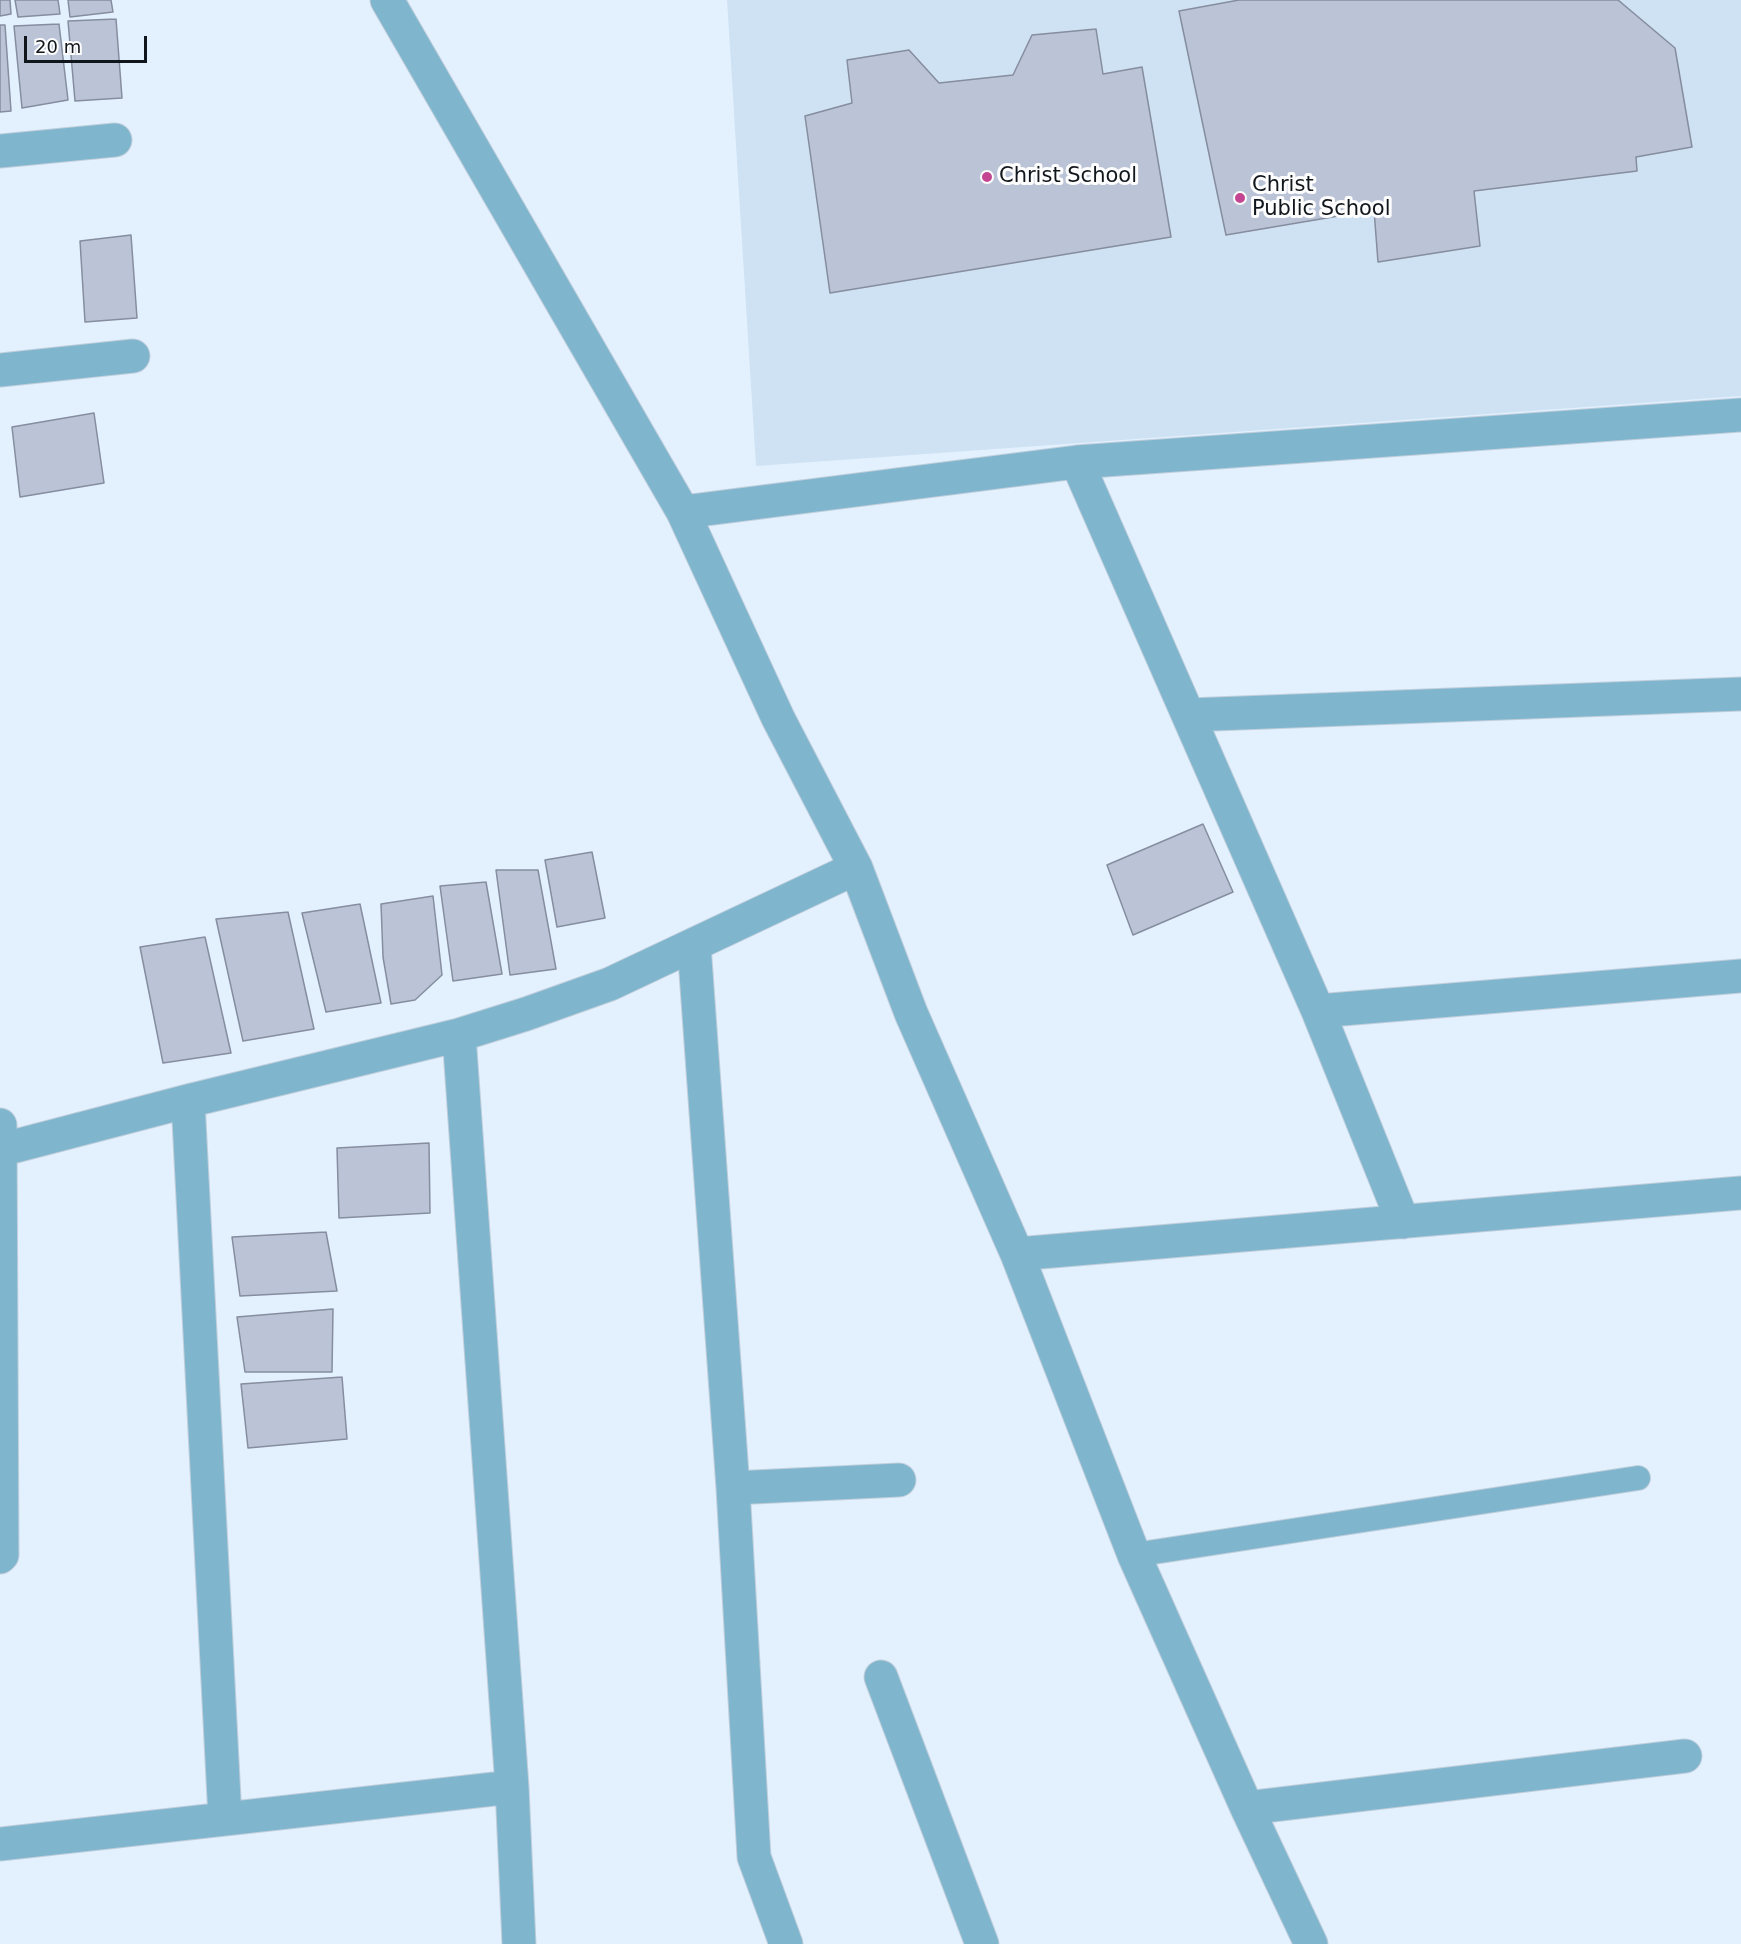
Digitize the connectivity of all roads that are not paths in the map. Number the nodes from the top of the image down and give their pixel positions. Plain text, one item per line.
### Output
1 (387, 0) edge
2 (115, 140) dead end
3 (0, 151) edge
4 (133, 356) dead end
5 (0, 370) edge
6 (1741, 415) edge
7 (1077, 462) junction
8 (683, 512) junction
9 (1741, 694) edge
10 (1188, 715) junction
11 (856, 868) junction
12 (694, 945) junction
13 (1741, 976) edge
14 (1318, 1011) junction
15 (459, 1035) junction
16 (188, 1101) junction
17 (0, 1142) edge
18 (1741, 1193) edge
19 (1403, 1222) junction
20 (1017, 1254) junction
21 (1, 1405) edge
22 (1638, 1478) dead end
23 (899, 1480) dead end
24 (733, 1488) junction
25 (1134, 1555) junction
26 (0, 1557) edge
27 (881, 1677) dead end
28 (1685, 1756) dead end
29 (512, 1787) junction
30 (1247, 1808) junction
31 (225, 1818) junction
32 (0, 1844) edge
33 (519, 1944) edge
34 (786, 1944) edge
35 (982, 1944) edge
36 (1311, 1944) edge

1 - 8 street
2 - 3 street
4 - 5 street
6 - 7 street
7 - 8 street
7 - 10 street
8 - 11 street
9 - 10 street
10 - 14 street
11 - 12 street
11 - 20 street
12 - 15 street
12 - 24 street
13 - 14 street
14 - 19 street
15 - 16 street
15 - 29 street
16 - 17 street
16 - 31 street
17 - 21 street
18 - 19 street
19 - 20 street
20 - 25 street
21 - 26 street
22 - 25 lane
23 - 24 street
24 - 34 street
25 - 30 street
27 - 35 street
28 - 30 street
29 - 31 street
29 - 33 street
30 - 36 street
31 - 32 street

